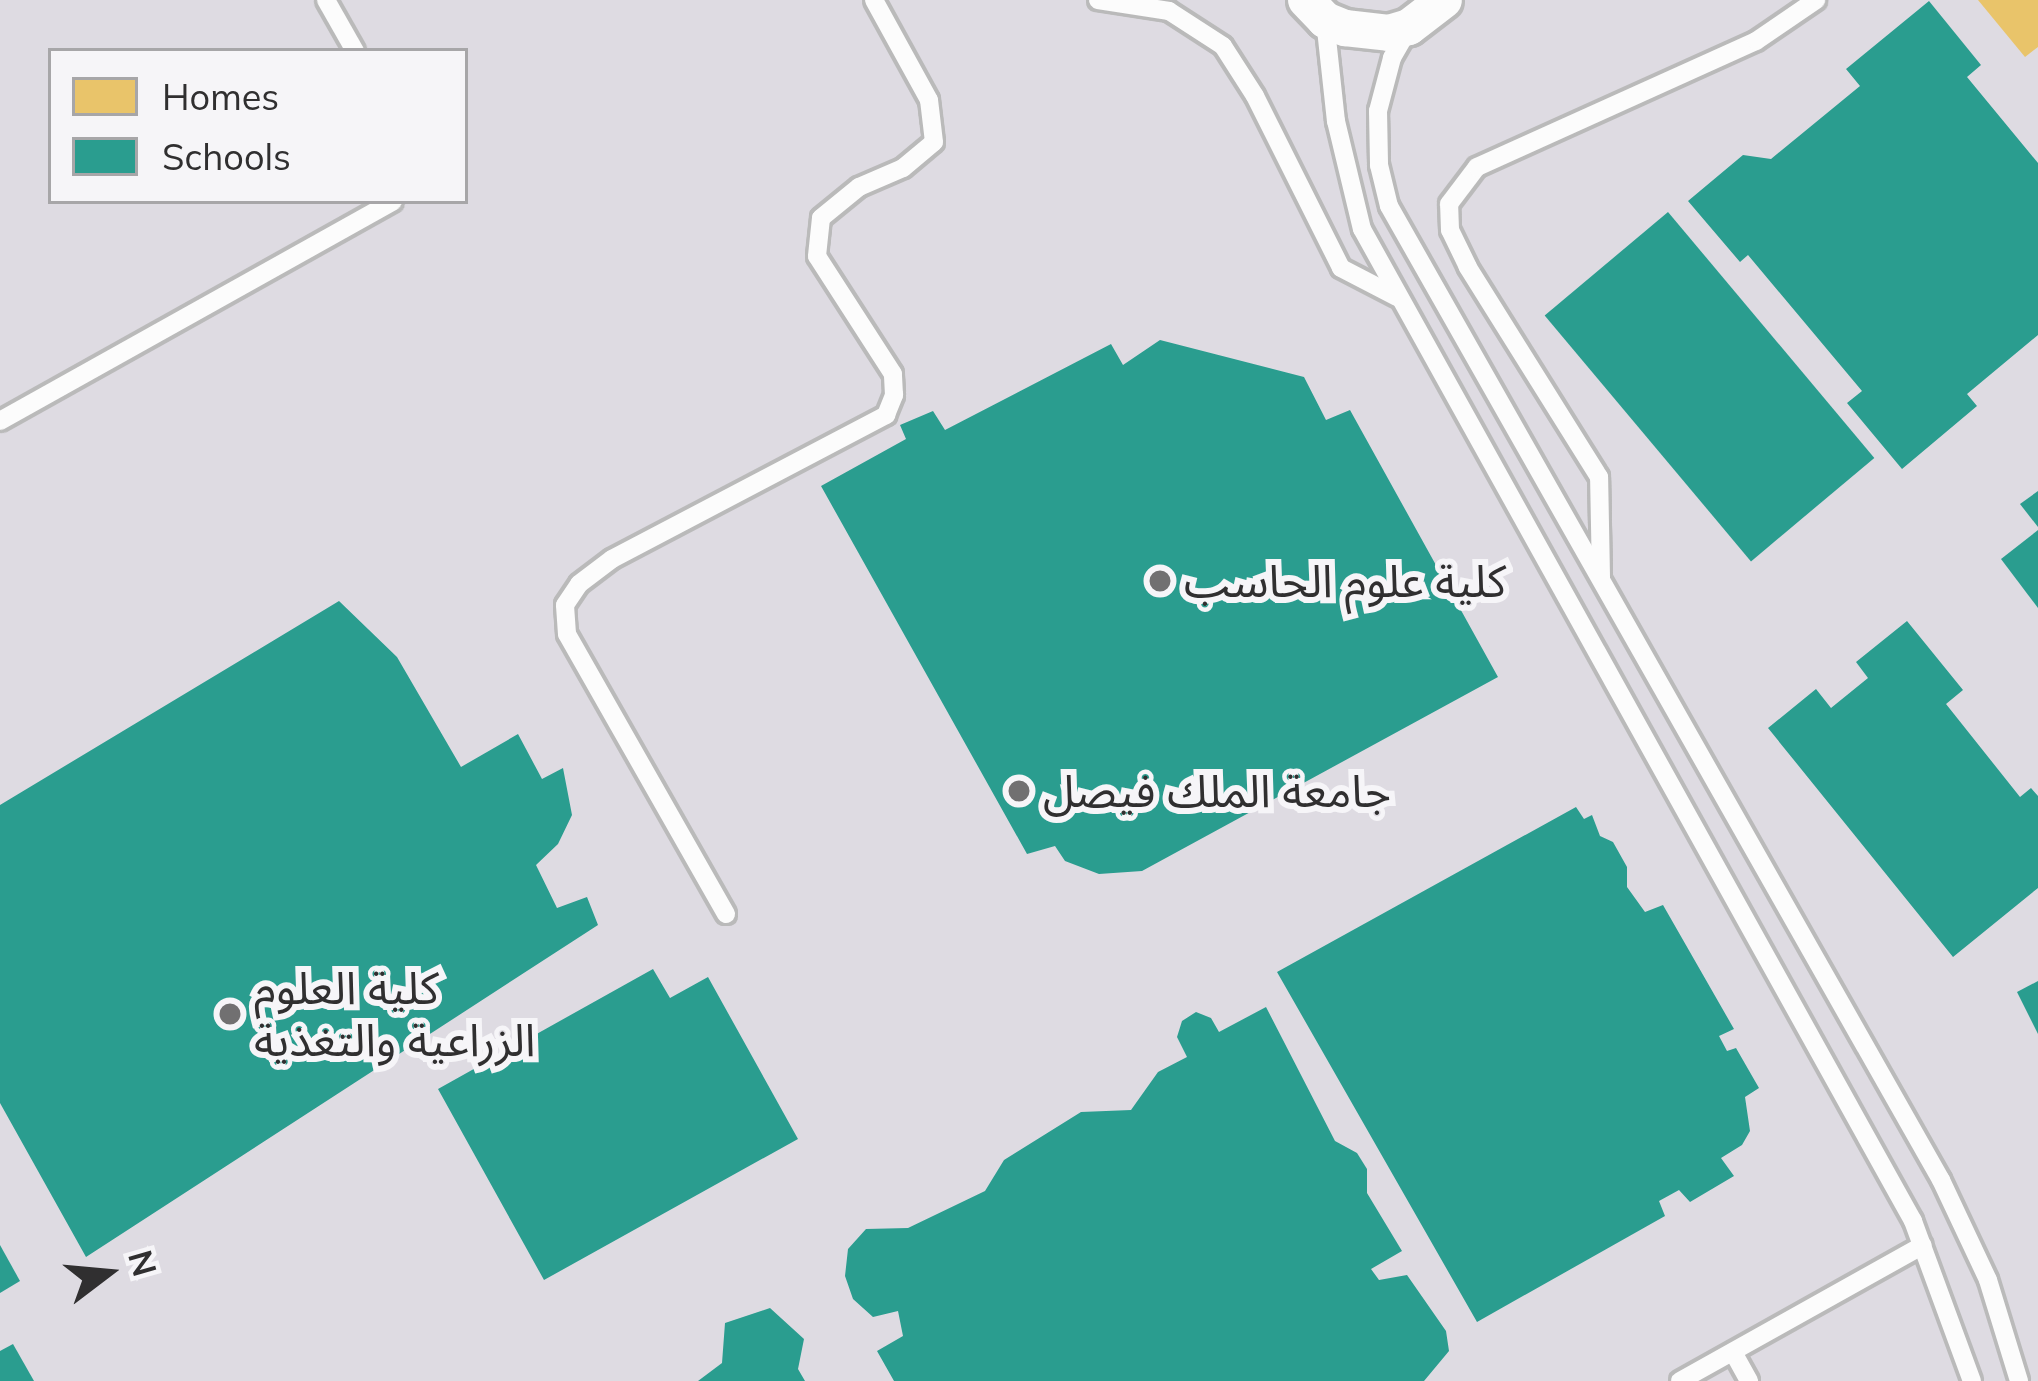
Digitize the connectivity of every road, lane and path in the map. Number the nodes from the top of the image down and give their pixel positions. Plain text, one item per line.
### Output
1 (326, 0) edge
2 (874, 0) edge
3 (1098, 0) edge
4 (1444, 0) edge
5 (1816, 0) edge
6 (1316, 10) edge
7 (1409, 27) junction
8 (354, 48) edge
9 (388, 204) edge
10 (1397, 297) junction
11 (0, 421) edge
12 (1601, 581) junction
13 (727, 914) dead end
14 (1923, 1245) junction
15 (1733, 1352) junction
16 (1680, 1381) edge
17 (1749, 1381) edge
18 (1972, 1381) edge
19 (2019, 1381) edge

1 - 8 lane
2 - 13 lane
3 - 10 lane
4 - 7 street
5 - 12 lane
6 - 7 street
6 - 10 lane
7 - 12 lane
9 - 11 lane
10 - 14 lane
12 - 19 lane
14 - 15 lane
14 - 18 lane
15 - 16 lane
15 - 17 lane

